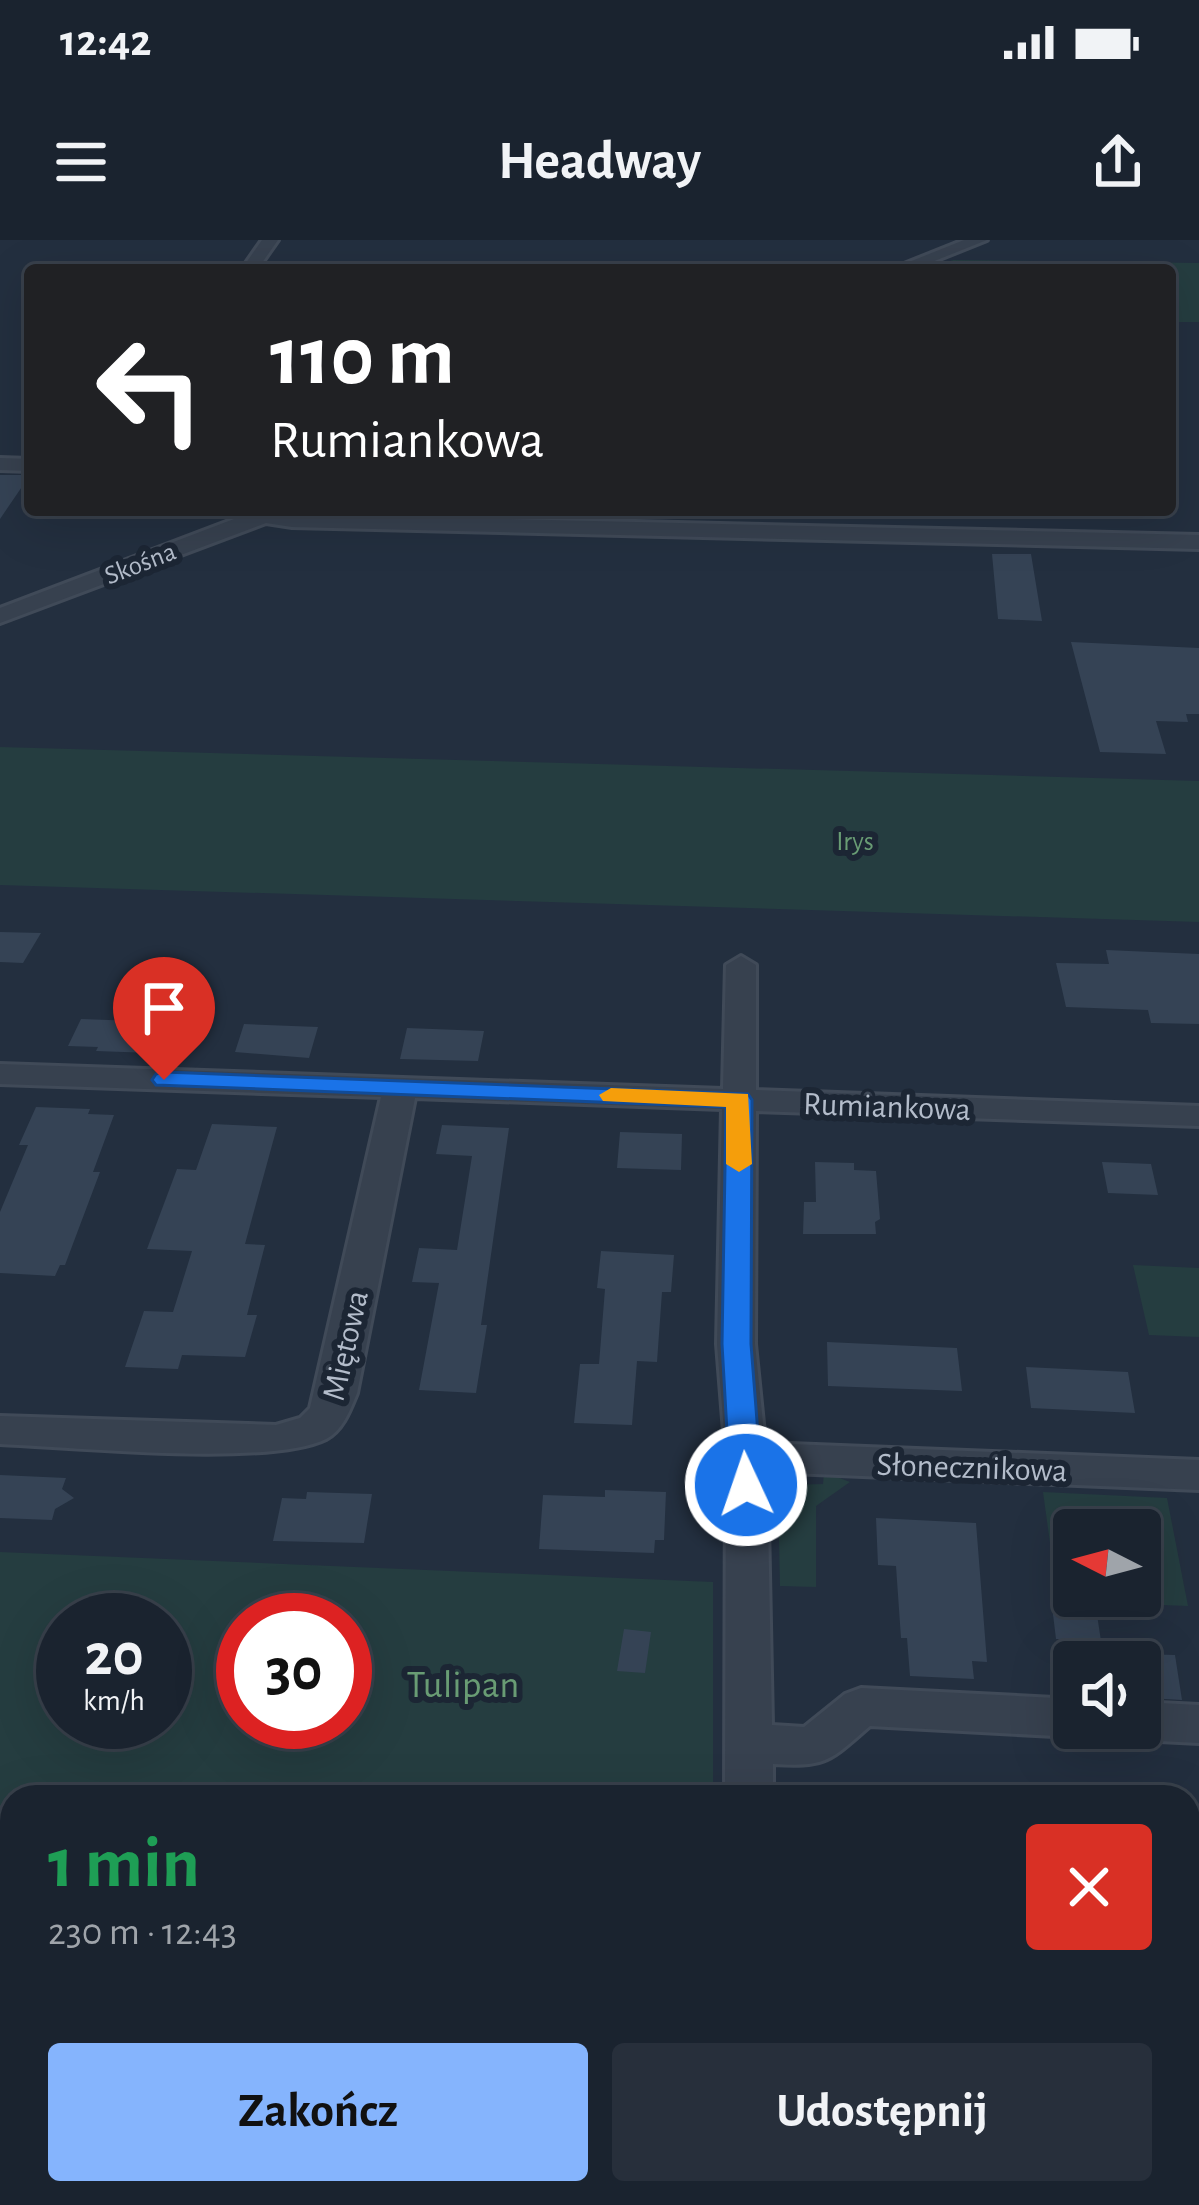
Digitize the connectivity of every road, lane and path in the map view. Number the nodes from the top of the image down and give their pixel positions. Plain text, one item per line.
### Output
1 (979, 240) edge
2 (918, 264) edge
3 (264, 516) edge
4 (280, 516) edge
5 (1199, 542) edge
6 (0, 616) edge
7 (741, 965) dead end
8 (2, 1078) edge
9 (400, 1088) junction
10 (739, 1100) junction
11 (1199, 1116) edge
12 (0, 1430) edge
13 (746, 1456) junction
14 (1199, 1475) edge
15 (1053, 1717) edge
16 (1161, 1722) edge
17 (1199, 1724) edge
18 (749, 1743) junction
19 (749, 1785) edge

1 - 2 street
3 - 6 street, Skośna
4 - 5 street
7 - 10 street
8 - 9 street, Rumiankowa
9 - 10 street, Rumiankowa
9 - 12 street, Miętowa
10 - 11 street, Rumiankowa
10 - 13 street
13 - 14 street, Słonecznikowa
13 - 18 street
15 - 18 street
16 - 17 street
18 - 19 street

